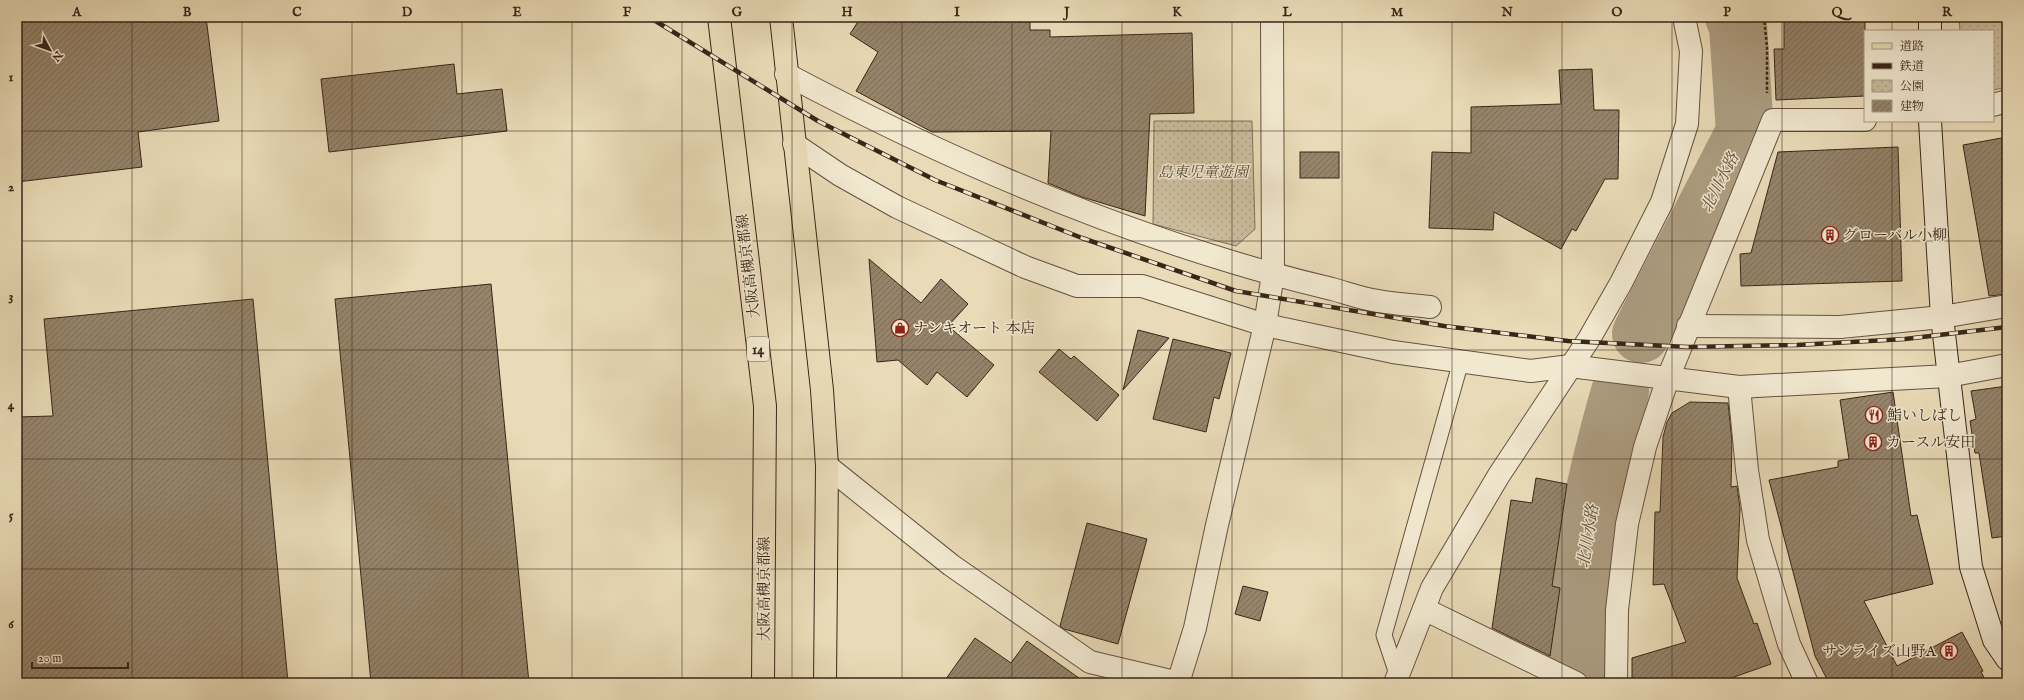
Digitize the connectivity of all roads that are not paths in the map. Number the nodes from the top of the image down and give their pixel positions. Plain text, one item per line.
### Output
1 (719, 17) edge
2 (781, 17) edge
3 (1272, 17) edge
4 (1684, 17) edge
5 (1930, 17) edge
6 (1930, 30) edge
7 (786, 74) junction
8 (2007, 101) edge
9 (1994, 105) edge
10 (1864, 120) edge
11 (1930, 122) edge
12 (794, 144) junction
13 (1273, 274) junction
14 (2007, 306) edge
15 (1430, 307) dead end
16 (1942, 317) junction
17 (1265, 325) junction
18 (1688, 326) junction
19 (1461, 361) junction
20 (2007, 365) edge
21 (1570, 366) junction
22 (1948, 376) junction
23 (1668, 378) junction
24 (1739, 387) junction
25 (827, 466) junction
26 (1424, 609) junction
27 (2007, 659) edge
28 (1396, 679) edge
29 (1570, 680) edge
30 (763, 683) edge
31 (825, 683) edge
32 (1179, 683) edge
33 (1616, 683) edge
34 (1807, 683) edge

1 - 30 main road, 大阪高槻京都線 / 14
2 - 7 main road
3 - 13 street
4 - 21 street
5 - 6 street
7 - 12 main road
7 - 13 street
8 - 9 street
10 - 18 street
11 - 16 street
12 - 17 street
12 - 25 main road
13 - 15 street
13 - 17 street
14 - 16 street
16 - 18 street
16 - 22 street
17 - 19 street
17 - 32 street
18 - 23 street
19 - 21 street
19 - 28 lane
20 - 22 street
21 - 23 street
21 - 26 street
22 - 24 street
22 - 27 street
23 - 24 street
23 - 33 street
24 - 34 street
25 - 31 main road
25 - 32 street
26 - 28 street
26 - 29 street

